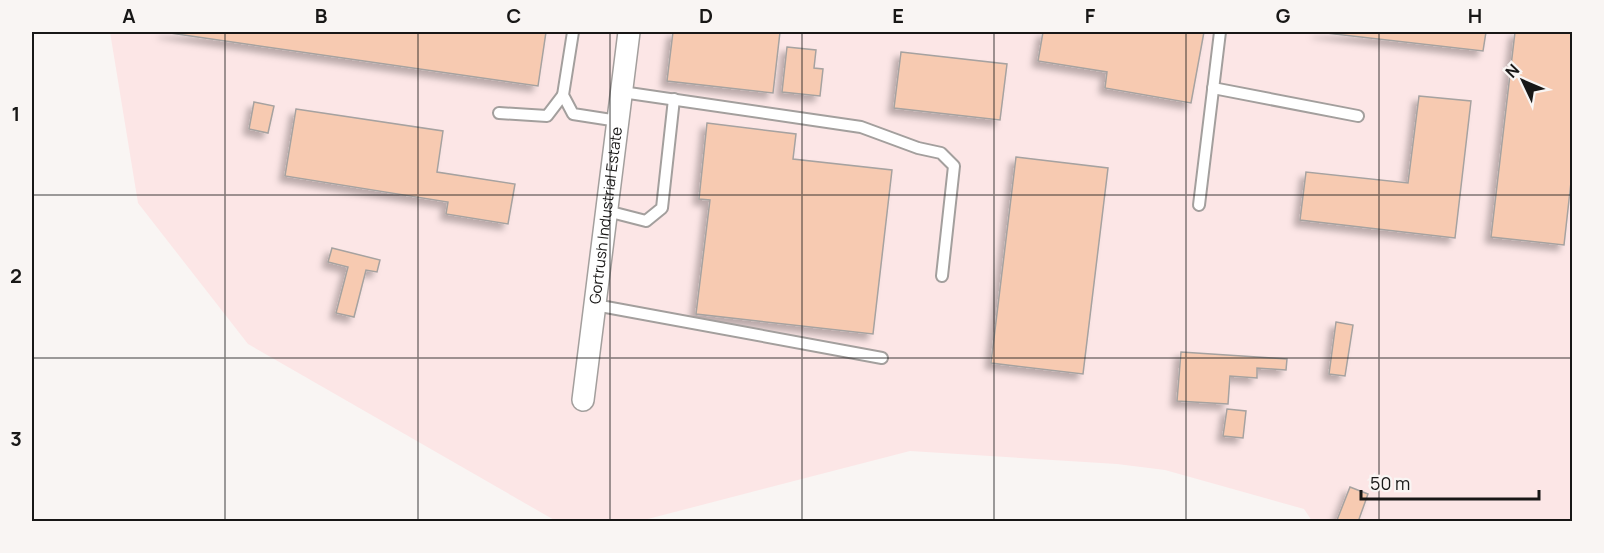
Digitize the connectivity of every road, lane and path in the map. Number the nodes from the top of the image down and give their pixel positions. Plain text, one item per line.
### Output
1 (573, 32) edge
2 (629, 32) edge
3 (1220, 32) edge
4 (1213, 88) junction
5 (622, 92) junction
6 (563, 95) junction
7 (674, 99) junction
8 (499, 113) dead end
9 (1358, 116) dead end
10 (618, 121) junction
11 (1199, 205) dead end
12 (607, 211) junction
13 (942, 276) dead end
14 (595, 305) junction
15 (882, 358) dead end
16 (583, 400) dead end

1 - 6 lane
2 - 5 street, Gortrush Industrial Estate
3 - 4 lane
4 - 9 lane
4 - 11 lane
5 - 7 lane
5 - 10 street, Gortrush Industrial Estate
6 - 8 lane
6 - 10 lane
7 - 12 lane
7 - 13 lane
10 - 12 street, Gortrush Industrial Estate
12 - 14 street, Gortrush Industrial Estate
14 - 15 lane
14 - 16 street, Gortrush Industrial Estate

